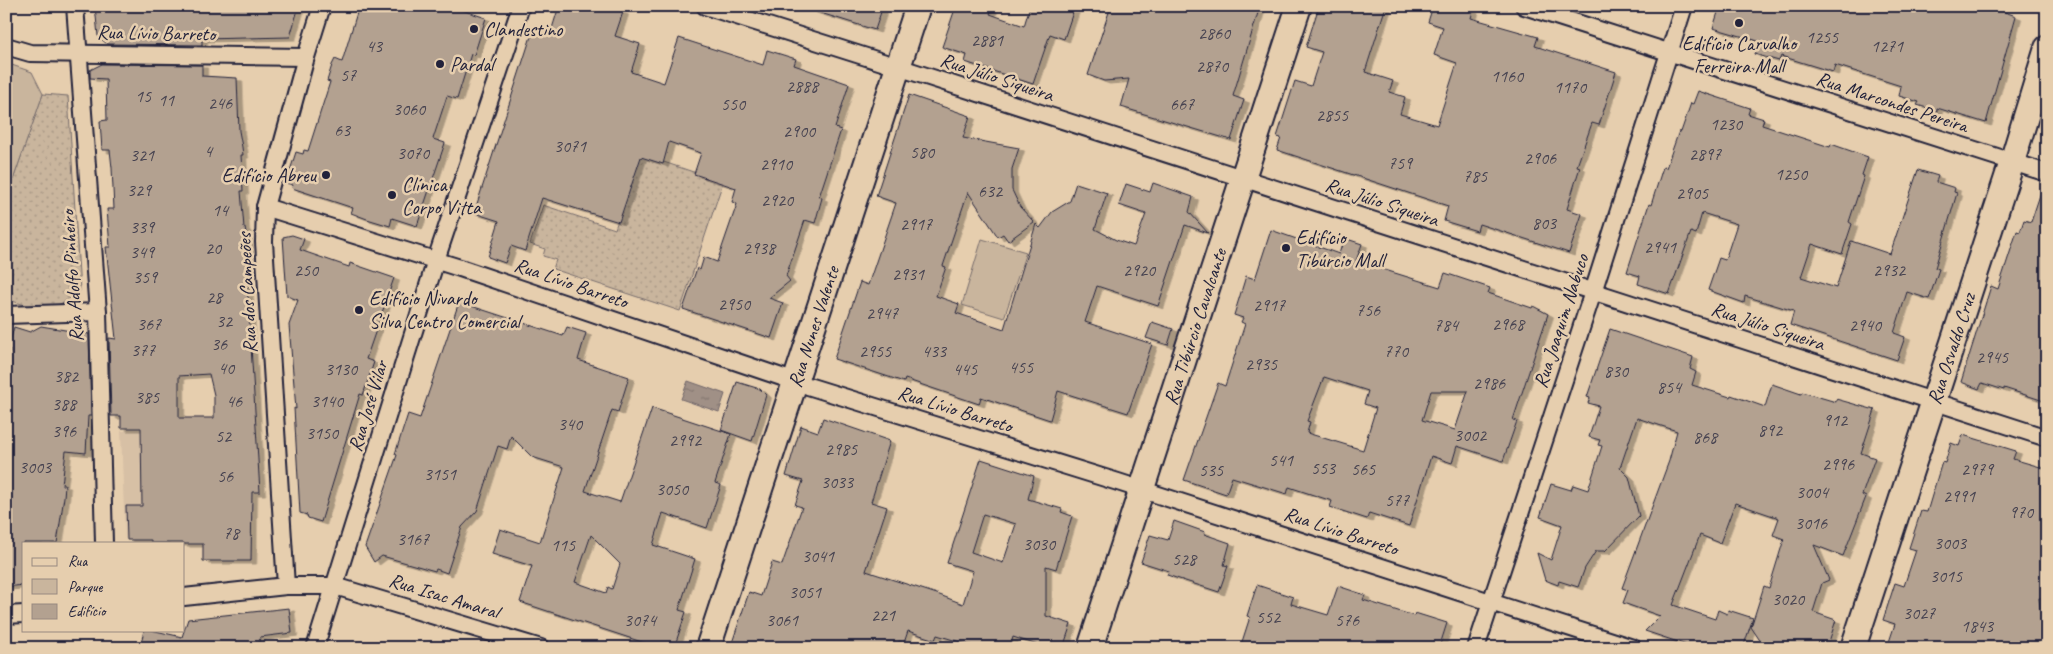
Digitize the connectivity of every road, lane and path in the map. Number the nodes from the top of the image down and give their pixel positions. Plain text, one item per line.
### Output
1 (75, 6) edge
2 (322, 6) edge
3 (521, 6) edge
4 (704, 6) edge
5 (918, 6) edge
6 (1299, 6) edge
7 (1524, 6) edge
8 (1684, 6) edge
9 (6, 46) edge
10 (2047, 48) edge
11 (77, 53) junction
12 (1669, 54) junction
13 (306, 57) junction
14 (898, 67) junction
15 (2012, 162) junction
16 (2047, 174) edge
17 (1243, 180) junction
18 (265, 207) junction
19 (436, 260) junction
20 (1594, 292) junction
21 (98, 312) junction
22 (6, 315) edge
23 (795, 382) junction
24 (1932, 401) junction
25 (2047, 438) edge
26 (1141, 490) junction
27 (104, 542) edge
28 (286, 586) junction
29 (335, 586) junction
30 (185, 597) edge
31 (1491, 602) junction
32 (22, 614) edge
33 (6, 616) edge
34 (314, 648) edge
35 (541, 648) edge
36 (708, 648) edge
37 (1090, 648) edge
38 (1476, 648) edge
39 (1633, 648) edge
40 (1853, 648) edge

1 - 11 street, Rua Adolfo Pinheiro
2 - 13 street, Rua dos Campeões
3 - 19 street, Rua José Vilar
4 - 14 street, Rua Júlio Siqueira
5 - 14 street, Rua Nunes Valente
6 - 17 street, Rua Tibúrcio Cavalcante
7 - 12 street, Rua Marcondes Pereira
8 - 12 street, Rua Joaquim Nabuco
9 - 11 street, Rua Lívio Barreto
10 - 15 street, Rua Osvaldo Cruz
11 - 13 street, Rua Lívio Barreto
11 - 21 street, Rua Adolfo Pinheiro
12 - 15 street, Rua Marcondes Pereira
12 - 20 street, Rua Joaquim Nabuco
13 - 18 street, Rua dos Campeões
14 - 17 street, Rua Júlio Siqueira
14 - 23 street, Rua Nunes Valente
15 - 16 street, Rua Marcondes Pereira
15 - 24 street, Rua Osvaldo Cruz
17 - 20 street, Rua Júlio Siqueira
17 - 26 street, Rua Tibúrcio Cavalcante
18 - 19 street, Rua Lívio Barreto
18 - 28 street, Rua dos Campeões
19 - 23 street, Rua Lívio Barreto
19 - 29 street, Rua José Vilar
20 - 24 street, Rua Júlio Siqueira
20 - 31 street, Rua Joaquim Nabuco
21 - 22 street
21 - 27 street, Rua Adolfo Pinheiro
23 - 26 street, Rua Lívio Barreto
23 - 36 street, Rua Nunes Valente
24 - 25 street, Rua Júlio Siqueira
24 - 40 street, Rua Osvaldo Cruz
26 - 31 street, Rua Lívio Barreto
26 - 37 street, Rua Tibúrcio Cavalcante
28 - 29 street, Rua Isac Amaral
28 - 30 street, Rua Isac Amaral
29 - 34 street, Rua José Vilar
29 - 35 street, Rua Isac Amaral
31 - 38 street, Rua Joaquim Nabuco
31 - 39 street, Rua Lívio Barreto
32 - 33 street

